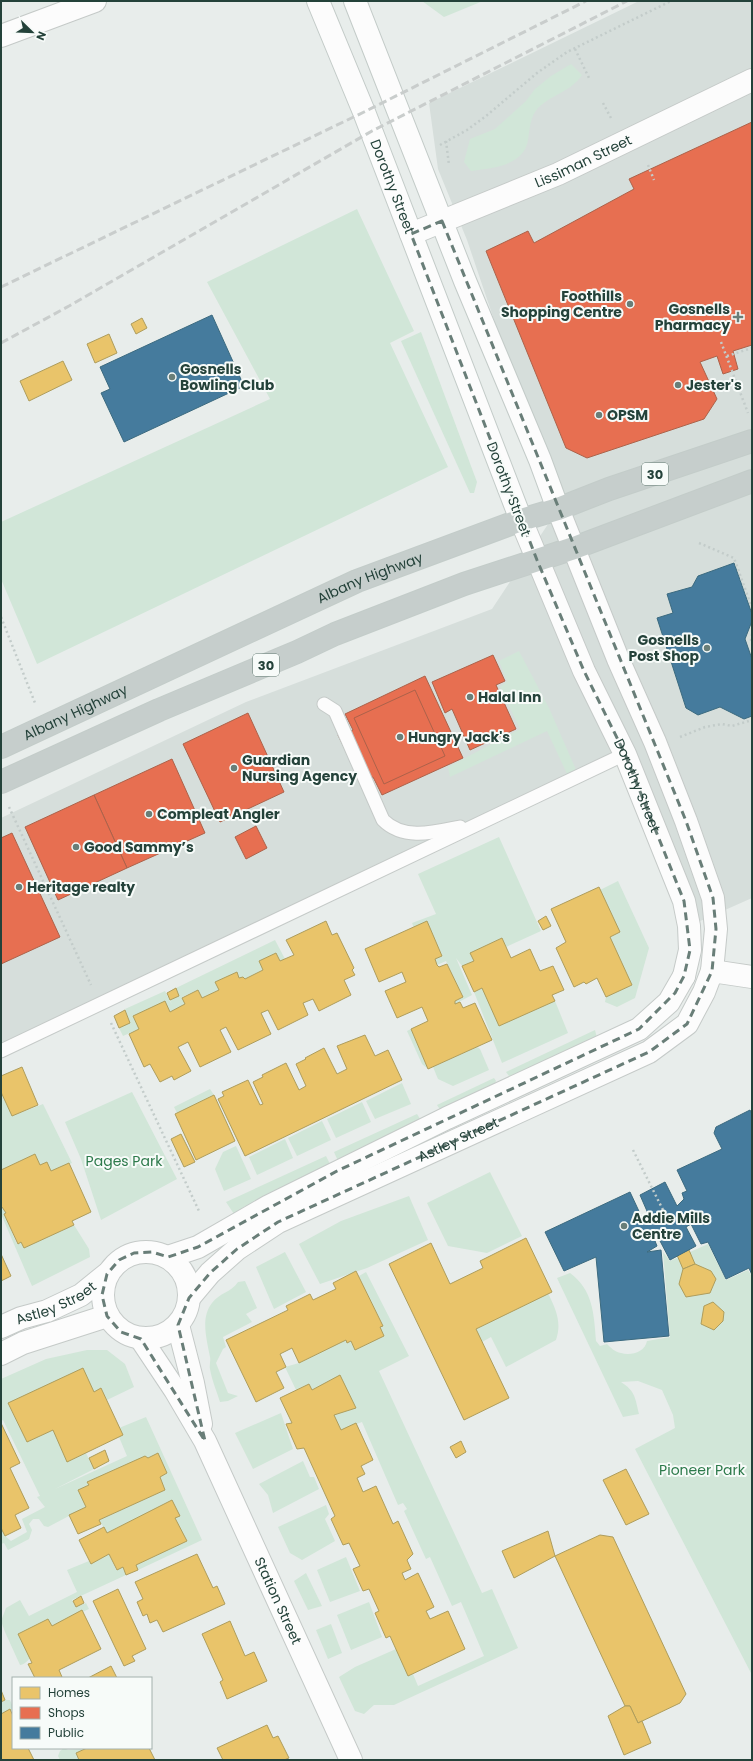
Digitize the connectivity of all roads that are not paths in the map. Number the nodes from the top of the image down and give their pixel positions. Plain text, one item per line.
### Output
1 (95, 1) edge
2 (318, 1) edge
3 (355, 1) edge
4 (1, 36) edge
5 (752, 80) edge
6 (442, 221) junction
7 (411, 234) junction
8 (752, 441) edge
9 (752, 481) edge
10 (558, 509) junction
11 (521, 520) junction
12 (574, 548) junction
13 (537, 560) junction
14 (324, 704) dead end
15 (1, 747) edge
16 (625, 754) junction
17 (1, 782) edge
18 (476, 825) junction
19 (712, 971) junction
20 (684, 976) joint
21 (752, 977) edge
22 (1, 1051) edge
23 (168, 1257) junction
24 (107, 1274) junction
25 (189, 1298) junction
26 (107, 1316) junction
27 (178, 1325) junction
28 (1, 1327) edge
29 (141, 1339) junction
30 (1, 1354) edge
31 (205, 1441) junction
32 (351, 1760) edge

1 - 4 street
2 - 7 street, Dorothy Street
3 - 6 street
5 - 6 street, Lissiman Street
6 - 7 street, Lissiman Street
6 - 10 street
7 - 11 street, Dorothy Street
8 - 10 highway, Albany Highway / 30
9 - 12 highway, 30
10 - 11 highway, Albany Highway / 30
10 - 12 street
11 - 13 street, Dorothy Street
11 - 15 highway, Albany Highway / 30
12 - 13 highway, 30
12 - 19 street
13 - 16 street, Dorothy Street
13 - 17 highway, 30
14 - 18 lane
16 - 18 lane
16 - 20 street, Dorothy Street
18 - 22 lane
19 - 21 street
19 - 25 street, Astley Street
20 - 23 street, Astley Street
23 - 24 street
23 - 25 street
24 - 26 street
24 - 28 street, Astley Street
25 - 27 street
26 - 29 street
26 - 30 street, Astley Street
27 - 29 street
27 - 31 street, Station Street
29 - 31 street, Station Street
31 - 32 street, Station Street

